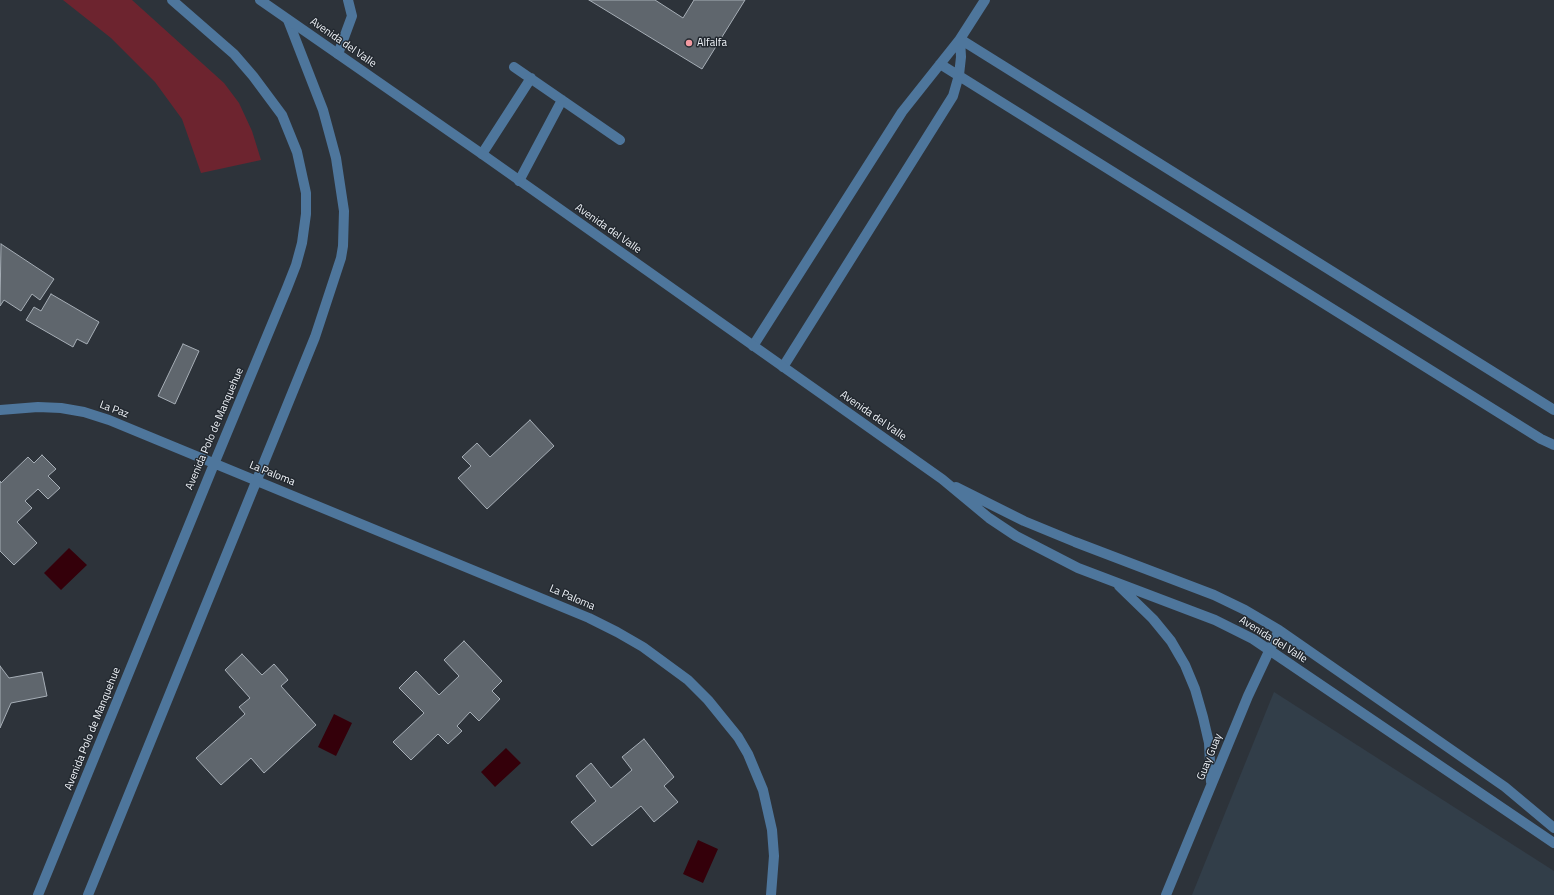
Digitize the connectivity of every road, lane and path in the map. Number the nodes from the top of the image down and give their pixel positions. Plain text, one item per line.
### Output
1 (172, 0) edge
2 (260, 0) edge
3 (348, 0) edge
4 (985, 0) edge
5 (288, 20) junction
6 (960, 39) junction
7 (338, 54) junction
8 (940, 64) junction
9 (514, 67) dead end
10 (959, 76) junction
11 (531, 78) junction
12 (562, 100) junction
13 (620, 140) dead end
14 (482, 154) junction
15 (519, 181) junction
16 (753, 346) junction
17 (783, 367) junction
18 (0, 410) edge
19 (1554, 410) edge
20 (1554, 445) edge
21 (214, 464) junction
22 (942, 479) junction
23 (258, 481) junction
24 (1113, 581) junction
25 (1279, 630) junction
26 (1271, 650) junction
27 (1212, 785) junction
28 (1554, 828) edge
29 (1554, 843) edge
30 (38, 895) edge
31 (88, 895) edge
32 (771, 895) edge
33 (1166, 895) edge

1 - 21 street, Avenida Polo de Manquehue
2 - 5 street, Avenida del Valle
3 - 7 street
4 - 6 street
5 - 7 street, Avenida del Valle
5 - 23 street
6 - 8 street
6 - 10 street
6 - 19 street
7 - 14 street, Avenida del Valle
8 - 10 street
8 - 16 street
9 - 11 street
10 - 17 street
10 - 20 street
11 - 12 street
11 - 14 street
12 - 13 street
12 - 15 street
14 - 15 street, Avenida del Valle
15 - 16 street, Avenida del Valle
16 - 17 street, Avenida del Valle
17 - 22 street, Avenida del Valle
18 - 21 street, La Paz
21 - 23 street, La Paloma
21 - 30 street, Avenida Polo de Manquehue
22 - 24 street, Avenida del Valle
22 - 25 street, Avenida del Valle
23 - 31 street
23 - 32 street, La Paloma
24 - 26 street, Avenida del Valle
24 - 27 street
25 - 26 street, Guay Guay
25 - 28 street, Avenida del Valle
26 - 27 street, Guay Guay
26 - 29 street, Avenida del Valle
27 - 33 street, Guay Guay

